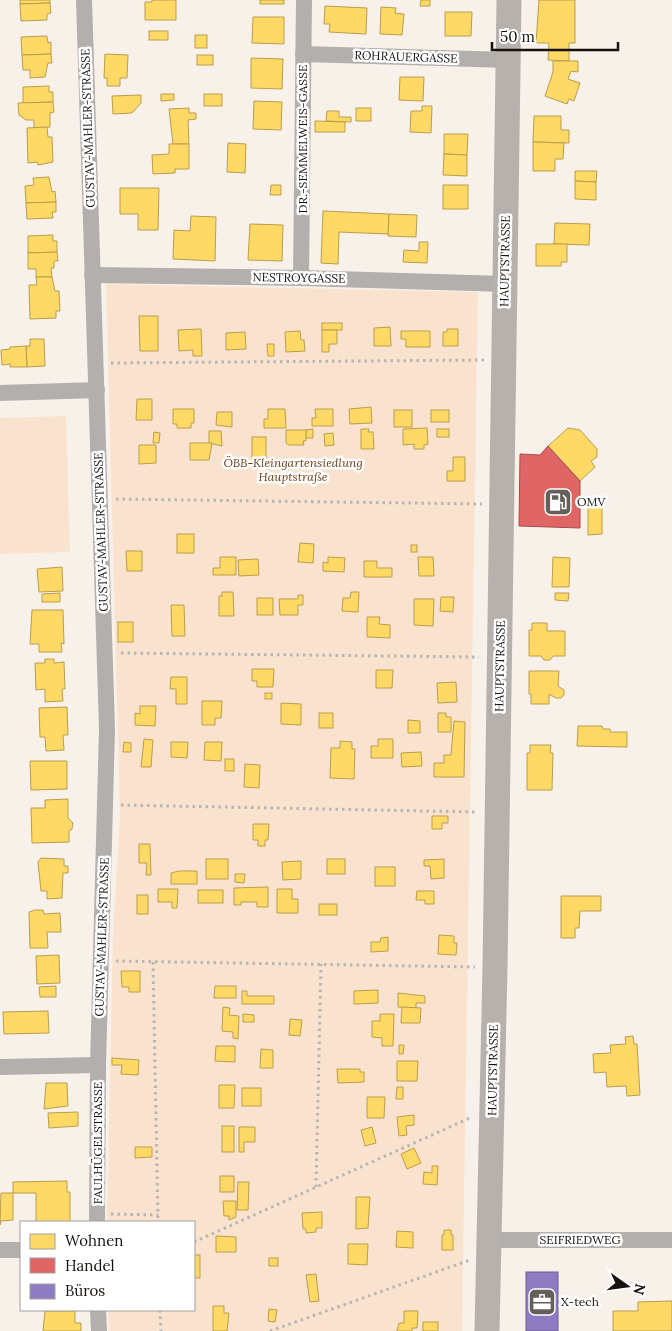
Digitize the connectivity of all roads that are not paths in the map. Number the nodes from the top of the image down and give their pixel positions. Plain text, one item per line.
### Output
1 (84, 0) edge
2 (304, 0) edge
3 (509, 0) edge
4 (303, 54) junction
5 (508, 60) junction
6 (92, 275) junction
7 (301, 278) junction
8 (505, 284) junction
9 (97, 390) junction
10 (0, 393) edge
11 (98, 1065) junction
12 (0, 1067) edge
13 (97, 1218) edge
14 (672, 1240) edge
15 (488, 1247) junction
16 (0, 1250) edge
17 (20, 1250) edge
18 (98, 1311) edge
19 (99, 1331) edge
20 (487, 1331) edge

1 - 6 street, GUSTAV-MAHLER-STRASSE
2 - 4 street, DR.-SEMMELWEIS-GASSE
3 - 5 main road, HAUPTSTRASSE
4 - 5 street, ROHRAUERGASSE
4 - 7 street, DR.-SEMMELWEIS-GASSE
5 - 8 main road, HAUPTSTRASSE
6 - 7 street, NESTROYGASSE
6 - 9 street, GUSTAV-MAHLER-STRASSE
7 - 8 street, NESTROYGASSE
8 - 15 main road, HAUPTSTRASSE
9 - 10 street
9 - 11 street, GUSTAV-MAHLER-STRASSE
11 - 12 street
11 - 13 street, FAULHÜGELSTRASSE
14 - 15 street, SEIFRIEDWEG
15 - 20 main road, HAUPTSTRASSE
16 - 17 street
18 - 19 street

